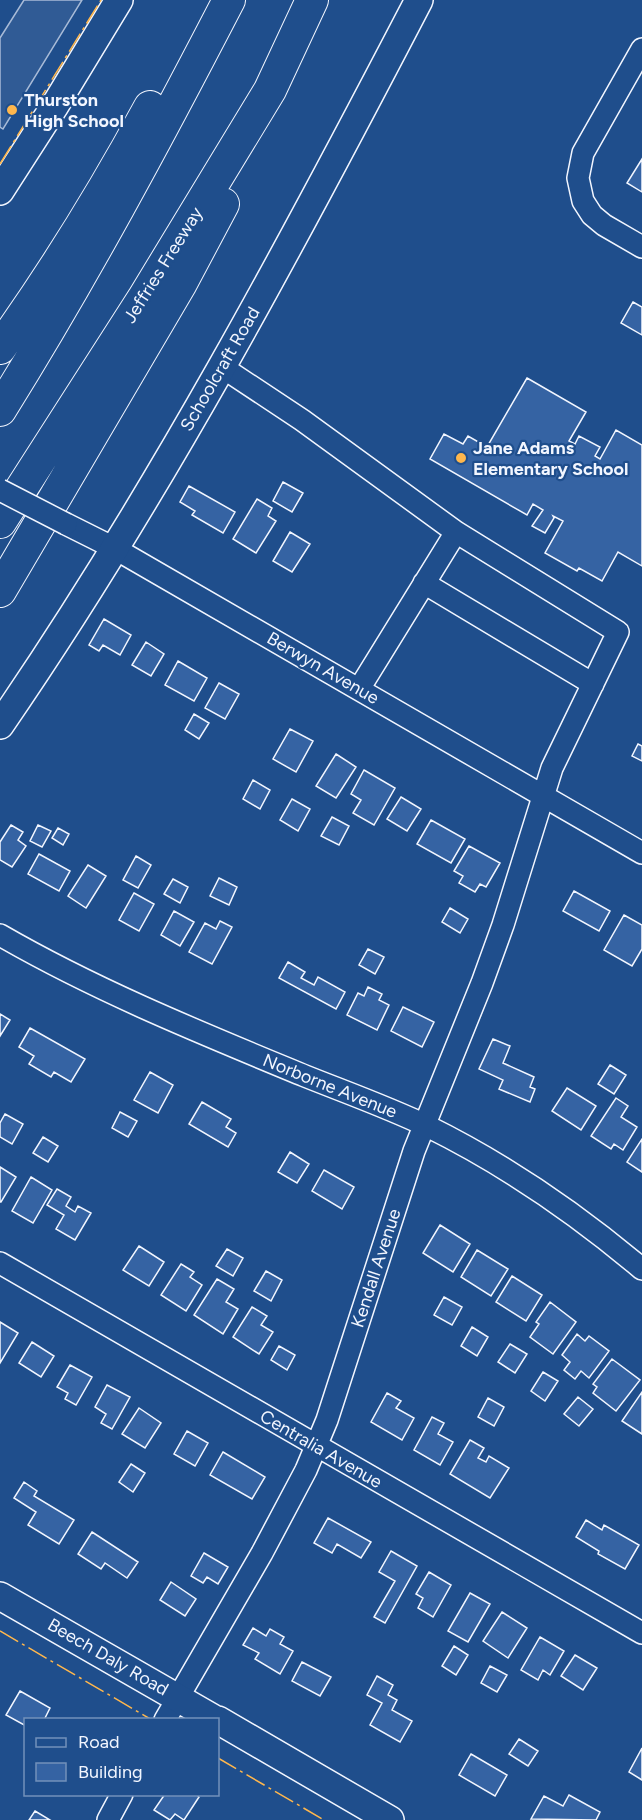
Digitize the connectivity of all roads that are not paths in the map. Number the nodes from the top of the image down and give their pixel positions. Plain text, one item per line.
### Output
1 (119, 0) edge
2 (207, 0) edge
3 (229, 0) edge
4 (312, 0) edge
5 (418, 0) edge
6 (642, 50) edge
7 (270, 90) junction
8 (4, 175) edge
9 (642, 247) edge
10 (0, 348) edge
11 (222, 367) junction
12 (0, 410) edge
13 (0, 490) edge
14 (0, 522) edge
15 (456, 532) junction
16 (114, 548) junction
17 (424, 583) junction
18 (0, 591) edge
19 (592, 684) junction
20 (359, 689) junction
21 (0, 725) edge
22 (544, 796) junction
23 (642, 853) edge
24 (0, 934) edge
25 (426, 1126) junction
26 (0, 1263) edge
27 (642, 1269) edge
28 (316, 1446) junction
29 (0, 1596) edge
30 (642, 1633) edge
31 (171, 1708) edge
32 (209, 1718) edge
33 (219, 1721) edge
34 (121, 1796) edge
35 (108, 1820) edge
36 (390, 1820) edge

1 - 8 main road
2 - 10 highway
3 - 12 highway
4 - 7 highway, Jeffries Freeway
5 - 11 main road, Schoolcraft Road
6 - 9 street
7 - 14 highway, Jeffries Freeway
7 - 18 highway
11 - 15 street
11 - 16 main road, Schoolcraft Road
13 - 16 street, Berwyn Avenue, bridge
15 - 17 street
15 - 19 street, Kendall Avenue
16 - 20 street, Berwyn Avenue
16 - 21 main road, Schoolcraft Road
17 - 19 street
17 - 20 street
19 - 22 street, Kendall Avenue
20 - 22 street, Berwyn Avenue
22 - 23 street, Berwyn Avenue
22 - 25 street, Kendall Avenue
24 - 25 street, Norborne Avenue
25 - 27 street, Norborne Avenue
25 - 28 street, Kendall Avenue
26 - 28 street, Centralia Avenue
28 - 30 street, Centralia Avenue
28 - 31 street, Kendall Avenue
29 - 31 main road, Beech Daly Road
31 - 32 main road, Beech Daly Road
33 - 36 main road, Beech Daly Road
34 - 35 street

